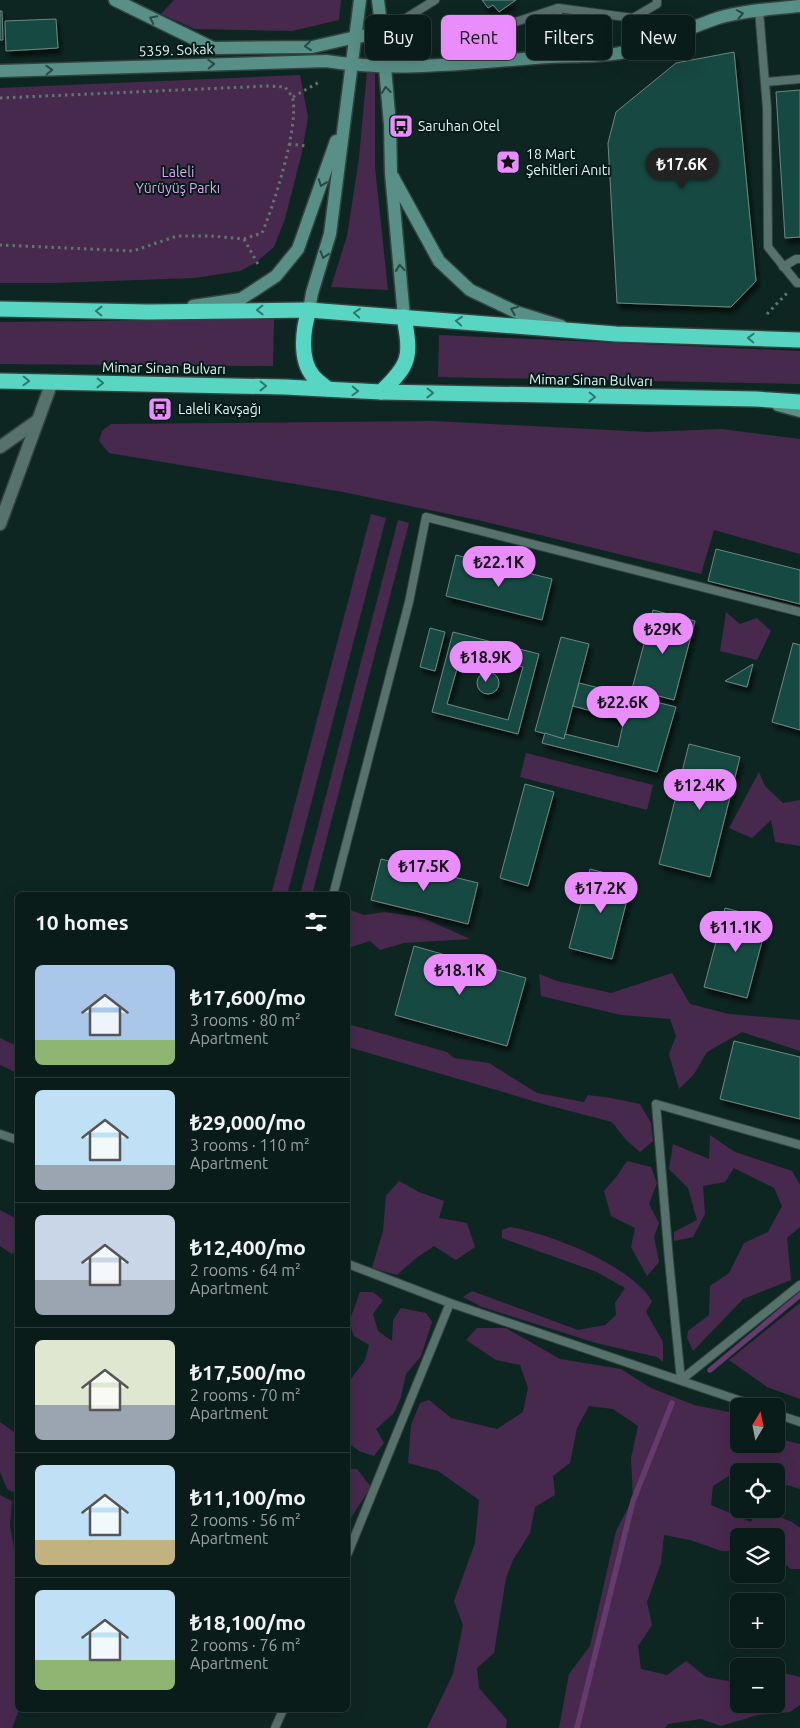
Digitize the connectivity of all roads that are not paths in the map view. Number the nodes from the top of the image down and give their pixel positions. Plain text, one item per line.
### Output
1 (115, 0) edge
2 (360, 0) edge
3 (378, 0) edge
4 (435, 0) edge
5 (657, 0) edge
6 (758, 5) edge
7 (800, 6) edge
8 (558, 8) junction
9 (380, 15) edge
10 (410, 15) edge
11 (558, 15) edge
12 (516, 22) edge
13 (365, 35) edge
14 (356, 36) junction
15 (612, 54) edge
16 (526, 58) edge
17 (384, 60) edge
18 (353, 65) junction
19 (384, 66) junction
20 (0, 71) edge
21 (800, 79) edge
22 (766, 82) junction
23 (344, 120) junction
24 (391, 173) junction
25 (800, 259) edge
26 (783, 268) junction
27 (798, 283) edge
28 (0, 309) edge
29 (309, 310) junction
30 (148, 312) junction
31 (404, 317) junction
32 (577, 331) junction
33 (800, 340) edge
34 (0, 380) edge
35 (52, 382) junction
36 (328, 390) junction
37 (381, 392) junction
38 (756, 399) junction
39 (800, 402) edge
40 (800, 411) edge
41 (37, 421) junction
42 (0, 447) edge
43 (0, 524) edge
44 (800, 612) edge
45 (334, 892) edge
46 (0, 1134) edge
47 (15, 1139) edge
48 (800, 1145) edge
49 (350, 1265) edge
50 (800, 1285) edge
51 (450, 1303) junction
52 (681, 1380) junction
53 (733, 1398) edge
54 (785, 1417) edge
55 (800, 1422) edge
56 (350, 1547) edge
57 (282, 1712) edge
58 (275, 1728) edge

14 -> 1 street
2 - 14 street
3 - 9 street
4 - 10 lane
5 - 8 lane
6 - 7 street, 5359. Sokak
15 -> 6 street, 5359. Sokak
6 - 22 lane
8 - 11 lane
8 - 12 lane
13 - 14 street
14 - 18 street
16 - 19 street, 5359. Sokak
17 - 19 street
18 - 19 street, 5359. Sokak
20 -> 18 street, 5359. Sokak
18 - 23 street
24 -> 19 street
21 - 22 lane
22 - 26 lane
23 -> 29 street
23 -> 30 street
31 -> 24 street
32 -> 24 street
25 - 26 lane
26 - 27 lane
30 -> 28 highway
29 -> 30 highway
31 -> 29 highway
29 - 36 highway
32 -> 31 highway
31 - 37 highway
33 -> 32 highway
34 -> 35 highway, Mimar Sinan Bulvarı
35 -> 36 highway, Mimar Sinan Bulvarı
35 - 41 street
36 -> 37 highway
37 -> 38 highway, Mimar Sinan Bulvarı
38 - 39 highway, Mimar Sinan Bulvarı
38 - 40 street
41 - 42 street
41 - 43 street
44 - 45 lane
46 - 47 lane
48 - 52 lane
49 - 51 lane
50 - 52 lane
51 - 52 lane
51 - 56 lane
52 - 53 lane
54 - 55 lane
57 - 58 lane

